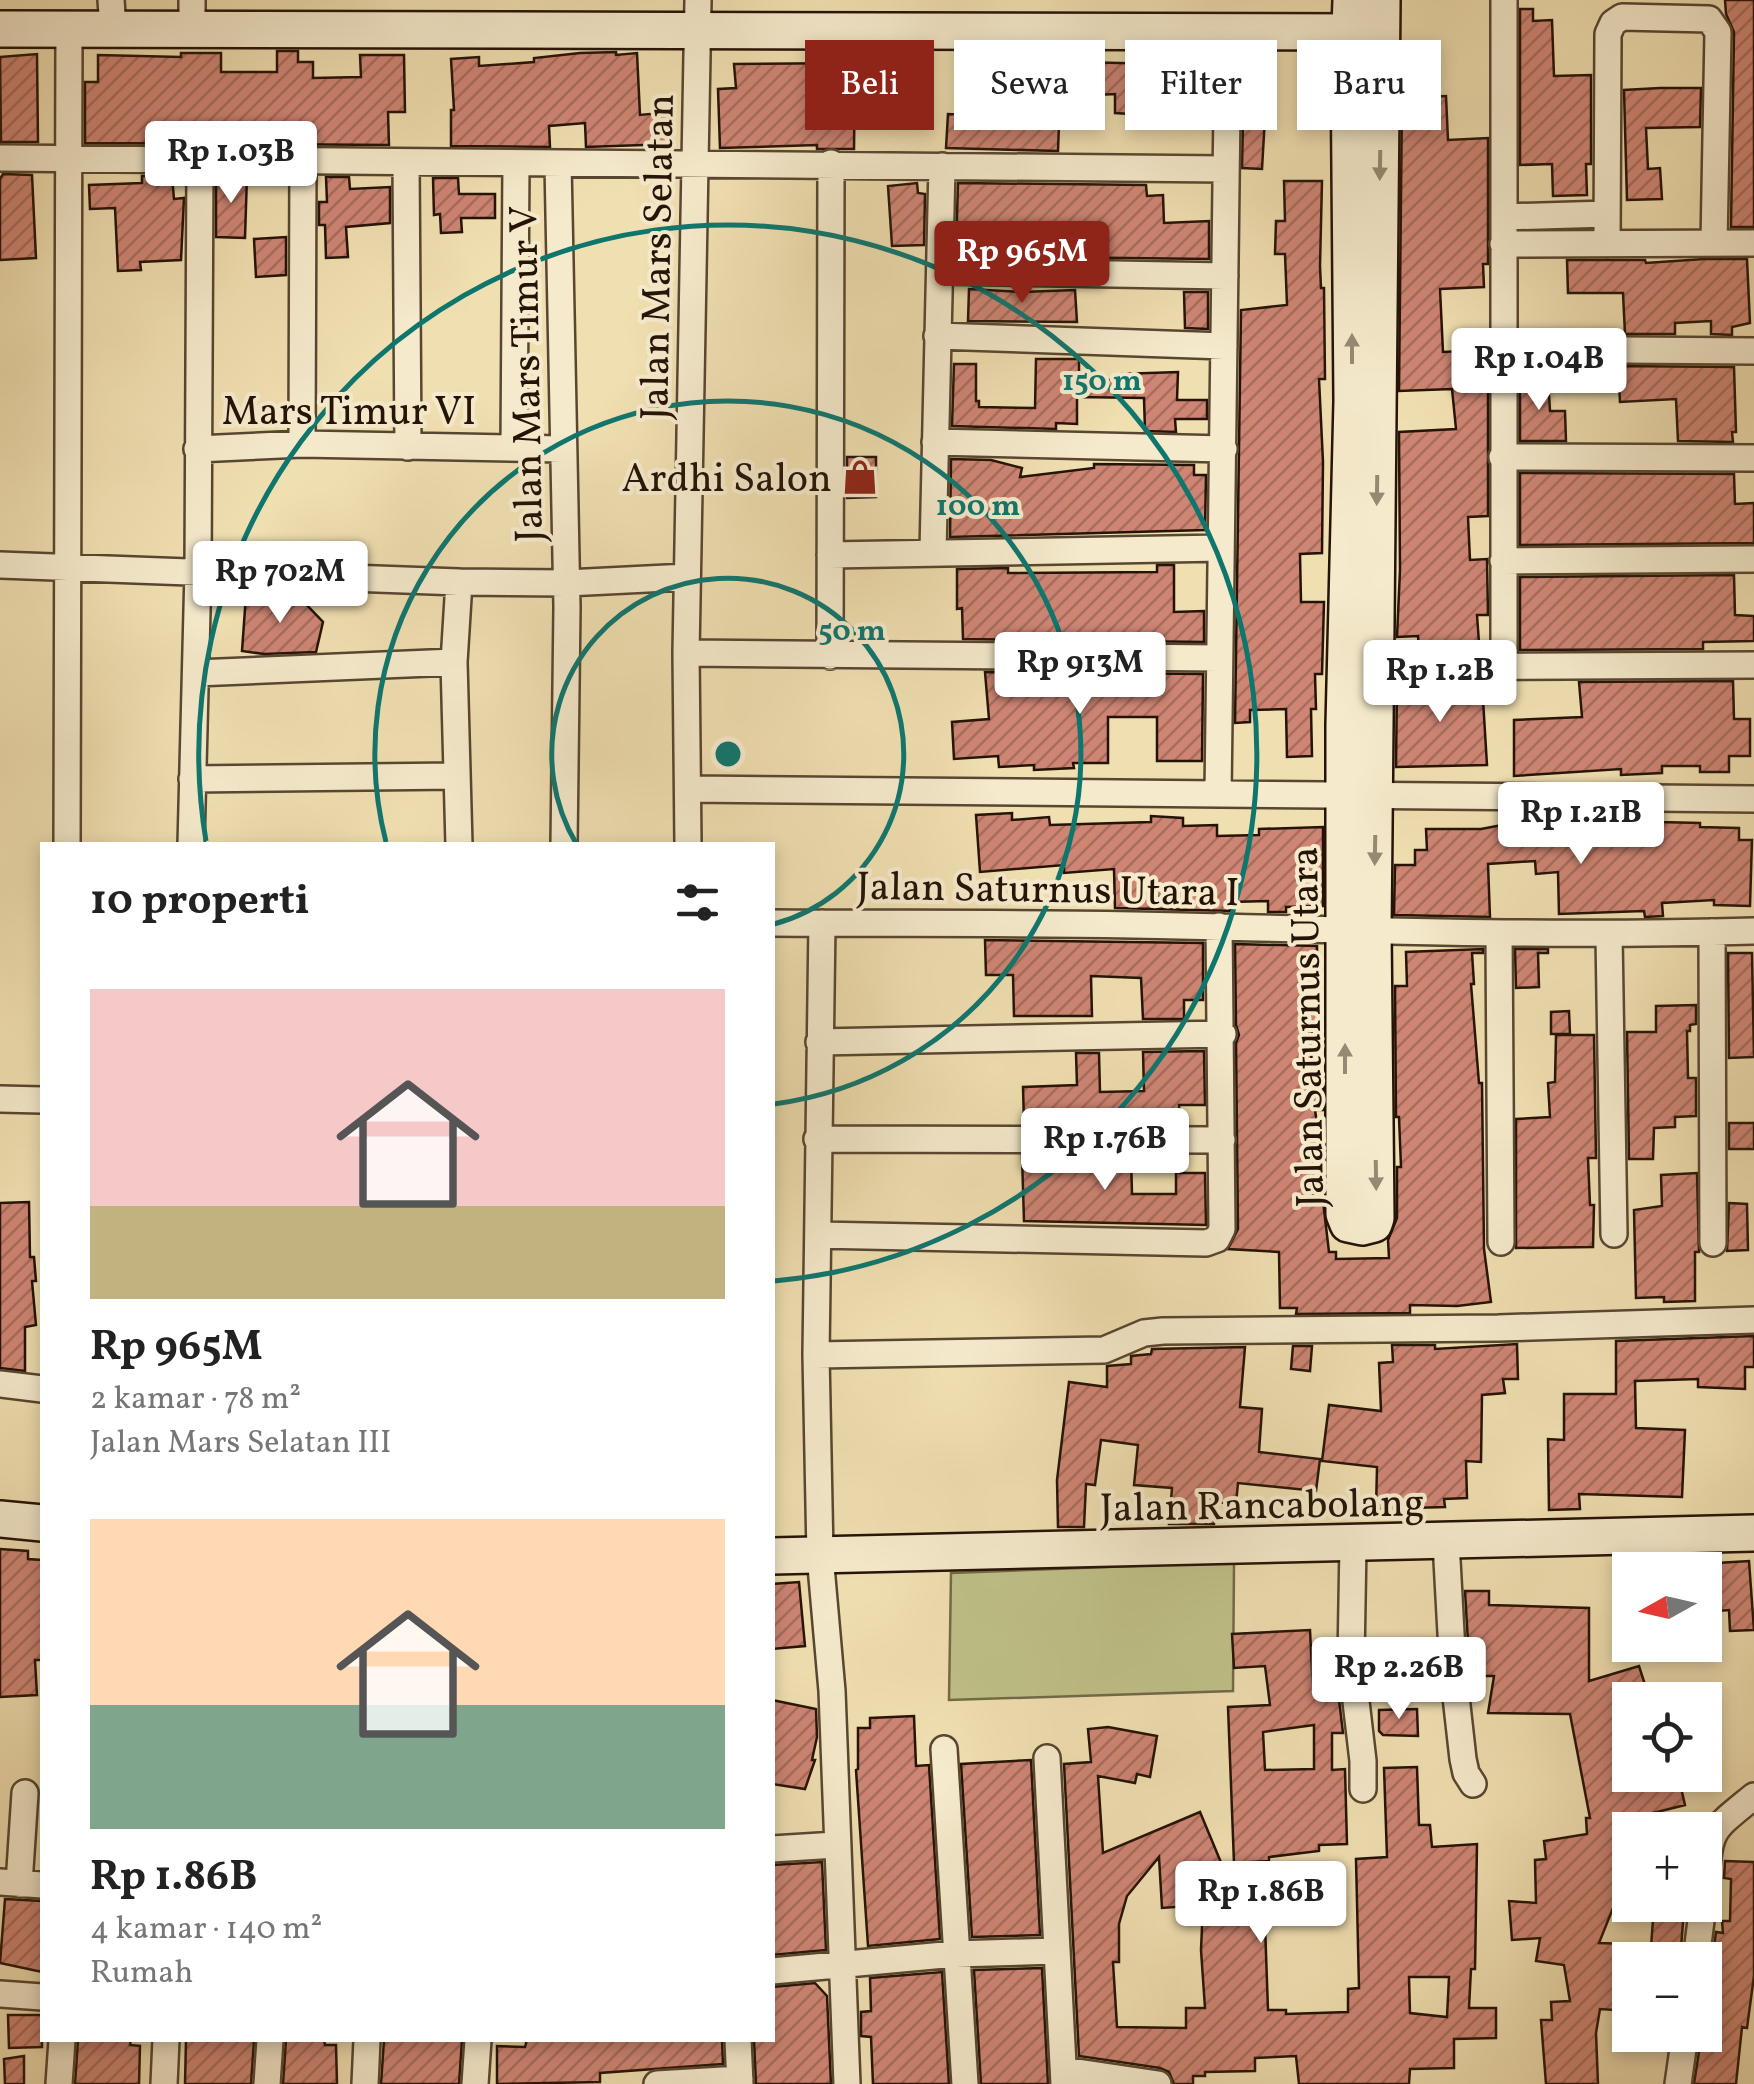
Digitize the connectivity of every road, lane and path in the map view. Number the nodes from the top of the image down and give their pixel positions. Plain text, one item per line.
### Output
1 (1504, 0) edge
2 (112, 15) edge
3 (192, 15) edge
4 (698, 15) edge
5 (1367, 16) edge
6 (0, 29) edge
7 (69, 29) junction
8 (1228, 32) junction
9 (0, 158) edge
10 (68, 158) junction
11 (200, 160) junction
12 (302, 160) junction
13 (406, 162) junction
14 (516, 163) junction
15 (558, 164) junction
16 (695, 164) junction
17 (831, 164) junction
18 (942, 166) junction
19 (1226, 169) junction
20 (1607, 214) junction
21 (1504, 216) junction
22 (1714, 243) junction
23 (1504, 244) junction
24 (1607, 244) junction
25 (1754, 244) edge
26 (940, 271) junction
27 (1225, 276) junction
28 (937, 336) junction
29 (1224, 346) junction
30 (1505, 349) junction
31 (1754, 351) edge
32 (935, 442) junction
33 (302, 444) junction
34 (408, 447) junction
35 (514, 447) junction
36 (197, 449) junction
37 (1224, 449) junction
38 (562, 450) junction
39 (1502, 457) junction
40 (1754, 458) edge
41 (1221, 548) junction
42 (933, 551) junction
43 (830, 555) junction
44 (1754, 559) edge
45 (1503, 560) junction
46 (0, 565) edge
47 (68, 566) junction
48 (198, 572) junction
49 (688, 577) junction
50 (459, 582) junction
51 (567, 582) junction
52 (686, 653) junction
53 (830, 656) junction
54 (1218, 658) junction
55 (454, 662) junction
56 (1504, 665) junction
57 (1754, 665) edge
58 (1375, 667) junction
59 (196, 673) junction
60 (456, 776) junction
61 (192, 779) junction
62 (688, 789) junction
63 (1218, 794) junction
64 (1360, 796) junction
65 (1754, 799) edge
66 (67, 842) edge
67 (191, 842) edge
68 (458, 842) edge
69 (564, 842) edge
70 (688, 842) edge
71 (775, 922) edge
72 (822, 923) junction
73 (1220, 926) junction
74 (1754, 931) edge
75 (1359, 932) junction
76 (1712, 932) junction
77 (1500, 934) junction
78 (1609, 936) junction
79 (1222, 1034) junction
80 (820, 1042) junction
81 (0, 1099) edge
82 (40, 1100) edge
83 (817, 1139) junction
84 (1222, 1140) junction
85 (818, 1234) junction
86 (1614, 1234) dead end
87 (1501, 1242) dead end
88 (1713, 1244) dead end
89 (1754, 1320) edge
90 (816, 1355) junction
91 (0, 1384) edge
92 (40, 1389) edge
93 (0, 1519) edge
94 (40, 1523) edge
95 (1754, 1533) edge
96 (1446, 1542) junction
97 (1353, 1544) junction
98 (820, 1555) junction
99 (775, 1556) edge
100 (944, 1749) dead end
101 (1047, 1758) dead end
102 (1473, 1784) dead end
103 (1362, 1788) dead end
104 (23, 1792) edge
105 (1754, 1796) edge
106 (1722, 1822) edge
107 (836, 1845) junction
108 (775, 1849) edge
109 (21, 1884) edge
110 (1056, 1951) junction
111 (955, 1954) junction
112 (840, 1966) junction
113 (775, 1971) edge
114 (0, 1994) edge
115 (40, 1998) edge
116 (62, 2042) edge
117 (166, 2042) edge
118 (270, 2042) edge
119 (367, 2042) edge
120 (478, 2042) edge
121 (738, 2042) edge
122 (1683, 2052) edge
123 (1064, 2077) edge
124 (740, 2081) edge
125 (58, 2084) edge
126 (164, 2084) edge
127 (267, 2084) edge
128 (364, 2084) edge
129 (475, 2084) edge
130 (657, 2084) edge
131 (847, 2084) edge
132 (965, 2084) edge
133 (1158, 2084) edge
134 (1678, 2084) edge

1 - 21 street
2 - 3 street
2 - 7 street
3 - 4 street
4 - 8 street
4 - 16 street, Jalan Mars Selatan
5 - 8 street
5 -> 58 street, Jalan Saturnus Utara
64 -> 5 street, Jalan Saturnus Utara
6 - 7 street
7 - 10 street
8 - 19 street
9 - 10 street
10 - 11 street
10 - 47 street
11 - 12 street
11 - 36 street
12 - 13 street
12 - 33 street
13 - 14 street
13 - 34 street
14 - 15 street
14 - 35 street
15 - 16 street
15 - 38 street, Jalan Mars Timur V
16 - 17 street
16 - 49 street, Jalan Mars Selatan
17 - 18 street
17 - 43 street
18 - 19 street
18 - 26 street
19 - 27 street
20 - 21 street
20 - 22 street
20 - 24 street
21 - 23 street
22 - 24 street
22 - 25 street
23 - 24 street
23 - 30 street
26 - 27 street
26 - 28 street
27 - 29 street
28 - 29 street
28 - 32 street
29 - 37 street
30 - 31 street
30 - 39 street
32 - 37 street
32 - 42 street
33 - 34 street, Mars Timur VI
33 - 36 street, Mars Timur VI
34 - 35 street, Mars Timur VI
35 - 38 street, Mars Timur VI
36 - 48 street
37 - 41 street
38 - 51 street, Jalan Mars Timur V
39 - 40 street
39 - 45 street
41 - 42 street
41 - 54 street
42 - 43 street
43 - 53 street
44 - 45 street
45 - 56 street
46 - 47 street
47 - 48 street
47 - 66 street
48 - 50 street
48 - 59 street
49 - 51 street
49 - 52 street, Jalan Mars Selatan
50 - 51 street
50 - 55 street
51 - 69 street, Jalan Mars Timur V
52 - 53 street
52 - 62 street, Jalan Mars Selatan
53 - 54 street
54 - 63 street
55 - 59 street
55 - 60 street
56 - 57 street
56 - 58 street
58 - 64 street, Jalan Saturnus Utara
59 - 61 street
60 - 61 street
60 - 68 street
61 - 67 street
62 - 63 street
62 - 70 street, Jalan Mars Selatan
63 - 64 street
64 - 65 street
64 - 75 street, Jalan Saturnus Utara
71 - 72 street, Jalan Saturnus Utara I
72 - 73 street, Jalan Saturnus Utara I
72 - 80 street
73 - 75 street, Jalan Saturnus Utara I
73 - 79 street
74 - 76 street, Jalan Saturnus Utara I
75 -> 75 street, Jalan Saturnus Utara
75 - 77 street, Jalan Saturnus Utara I
76 - 78 street, Jalan Saturnus Utara I
76 - 88 street
77 - 78 street, Jalan Saturnus Utara I
77 - 87 street
78 - 86 street
79 - 80 street
79 - 84 street
80 - 83 street
81 - 82 street
83 - 84 street
83 - 85 street
84 - 85 street
85 - 90 street
89 - 90 street
90 - 98 street
91 - 92 street
93 - 94 street
95 - 96 street, Jalan Rancabolang
96 - 97 street, Jalan Rancabolang
96 - 102 street
97 - 98 street, Jalan Rancabolang
97 - 103 street
98 - 99 street, Jalan Rancabolang
98 - 107 street
100 - 111 street
101 - 110 street
104 - 109 street
105 - 106 street
107 - 108 street
107 - 112 street
110 - 111 street
110 - 123 street
111 - 112 street
111 - 132 street
112 - 113 street
112 - 131 street
114 - 115 street
116 - 125 street
117 - 126 street
118 - 127 street
119 - 128 street
120 - 129 street
121 - 124 street
122 - 134 street
123 - 133 street
124 - 130 street

